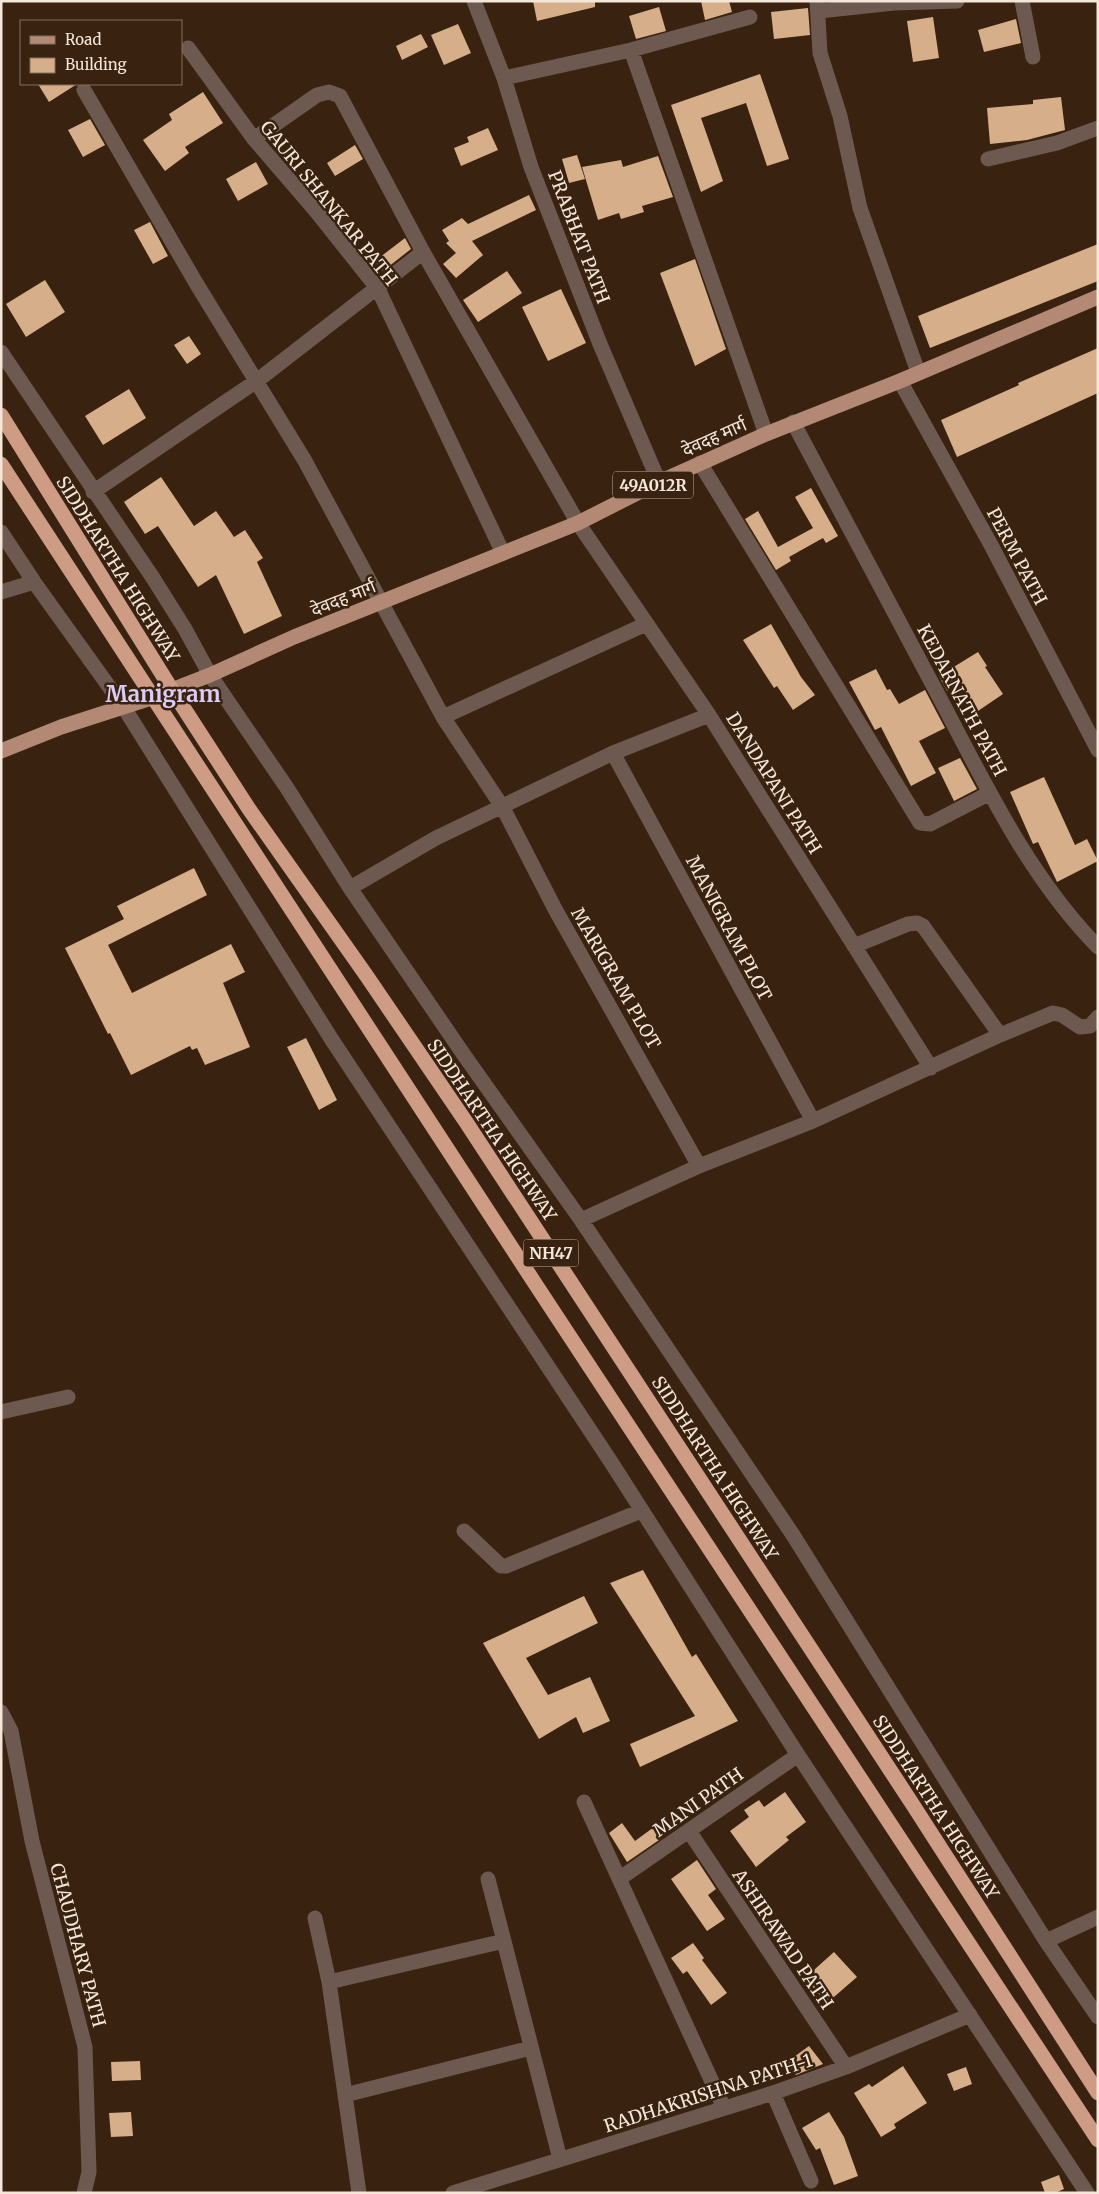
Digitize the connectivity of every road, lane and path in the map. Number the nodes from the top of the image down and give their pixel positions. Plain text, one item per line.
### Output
1 (474, 1) edge
2 (957, 1) edge
3 (1022, 1) edge
4 (893, 2) edge
5 (818, 6) edge
6 (750, 17) dead end
7 (188, 48) dead end
8 (631, 50) junction
9 (1033, 57) dead end
10 (504, 78) junction
11 (84, 90) dead end
12 (1098, 128) edge
13 (254, 139) junction
14 (988, 159) dead end
15 (423, 252) junction
16 (378, 289) junction
17 (1098, 297) edge
18 (1, 352) edge
19 (918, 372) junction
20 (258, 380) junction
21 (900, 381) junction
22 (1, 415) edge
23 (793, 422) junction
24 (766, 434) junction
25 (700, 463) junction
26 (1, 464) edge
27 (658, 482) junction
28 (93, 492) junction
29 (578, 523) junction
30 (1, 532) edge
31 (503, 553) junction
32 (34, 582) junction
33 (1, 592) edge
34 (383, 602) junction
35 (646, 624) junction
36 (210, 675) junction
37 (172, 690) junction
38 (154, 697) junction
39 (123, 706) junction
40 (709, 715) junction
41 (443, 717) junction
42 (1098, 750) edge
43 (1, 751) edge
44 (613, 753) junction
45 (990, 793) junction
46 (503, 808) junction
47 (350, 888) junction
48 (854, 946) junction
49 (1098, 947) edge
50 (1098, 1017) edge
51 (1000, 1035) junction
52 (931, 1068) junction
53 (812, 1121) junction
54 (699, 1166) junction
55 (582, 1220) junction
56 (68, 1397) dead end
57 (1, 1412) edge
58 (641, 1511) junction
59 (464, 1531) dead end
60 (1, 1712) edge
61 (6, 1732) edge
62 (798, 1756) junction
63 (584, 1802) dead end
64 (689, 1832) junction
65 (488, 1879) dead end
66 (619, 1879) junction
67 (315, 1918) dead end
68 (1098, 1918) edge
69 (504, 1941) junction
70 (1046, 1941) junction
71 (329, 1982) junction
72 (970, 2016) junction
73 (1098, 2017) edge
74 (531, 2048) junction
75 (846, 2067) junction
76 (773, 2093) junction
77 (1098, 2093) edge
78 (345, 2095) junction
79 (724, 2108) junction
80 (1098, 2140) edge
81 (560, 2159) junction
82 (811, 2181) dead end
83 (478, 2189) edge
84 (84, 2193) edge
85 (359, 2193) edge
86 (453, 2193) edge
87 (1087, 2193) edge

1 - 10 street, PRABHAT PATH
2 - 4 street
3 - 9 street
4 - 5 street
5 - 19 street
6 - 8 street
7 - 13 street, GAURI SHANKAR PATH
8 - 10 street
8 - 24 street
10 - 27 street, PRABHAT PATH
11 - 20 street, MARIGRAM PLOT
12 - 14 street
13 - 15 street, DANDAPANI PATH
13 - 16 street, GAURI SHANKAR PATH
15 - 16 street
15 - 29 street, DANDAPANI PATH
16 - 20 street
16 - 31 street, GAURI SHANKAR PATH
17 - 19 main road, देवदह मार्ग / 49A012R
18 - 28 street
19 - 21 main road, देवदह मार्ग / 49A012R
20 - 28 street
20 - 34 street, MARIGRAM PLOT
21 - 23 main road, देवदह मार्ग / 49A012R
21 - 42 street, PERM PATH
22 - 37 highway, SIDDHARTHA HIGHWAY / NH47
23 - 24 main road, देवदह मार्ग / 49A012R
23 - 45 street, KEDARNATH PATH
24 - 25 main road, देवदह मार्ग / 49A012R
25 - 27 main road, देवदह मार्ग / 49A012R
25 - 45 street, KEDARNATH PATH
26 - 38 highway, NH47
27 - 29 main road, देवदह मार्ग / 49A012R
28 - 36 street
29 - 31 main road, देवदह मार्ग / 49A012R
29 - 35 street, DANDAPANI PATH
30 - 32 street
31 - 34 main road, देवदह मार्ग / 49A012R
32 - 33 street
32 - 39 street
34 - 36 main road, देवदह मार्ग / 49A012R
34 - 41 street, MARIGRAM PLOT
35 - 40 street, DANDAPANI PATH
35 - 41 street
36 - 37 main road, 49A012R
36 - 47 street
37 - 38 main road, 49A012R
37 - 77 highway, SIDDHARTHA HIGHWAY / NH47
38 - 39 main road, 49A012R
38 - 80 highway, NH47
39 - 43 main road, 49A012R
39 - 58 street
40 - 44 street
40 - 48 street, DANDAPANI PATH
41 - 46 street, MARIGRAM PLOT
44 - 46 street
44 - 53 street, MANIGRAM PLOT
45 - 49 street
46 - 47 street
46 - 54 street, MARIGRAM PLOT
47 - 55 street
48 - 51 street
48 - 52 street, DANDAPANI PATH
50 - 51 street
51 - 52 street
52 - 53 street
53 - 54 street
54 - 55 street
55 - 70 street
56 - 57 street
58 - 59 street
58 - 62 street
60 - 61 street, CHAUDHARY PATH
61 - 84 street, CHAUDHARY PATH
62 - 64 street, MANI PATH
62 - 72 street
63 - 66 street
64 - 66 street, MANI PATH
64 - 75 street, ASHIRAWAD PATH
65 - 69 street
66 - 79 street
67 - 71 street
68 - 70 street
69 - 71 street
69 - 74 street
70 - 73 street
71 - 78 street
72 - 75 street, RADHAKRISHNA PATH-1
72 - 87 street
74 - 78 street
74 - 81 street
75 - 76 street, RADHAKRISHNA PATH-1
76 - 79 street, RADHAKRISHNA PATH-1
76 - 82 street
78 - 85 street
79 - 81 street, RADHAKRISHNA PATH-1
81 - 83 street, RADHAKRISHNA PATH-1
83 - 86 street, RADHAKRISHNA PATH-1

